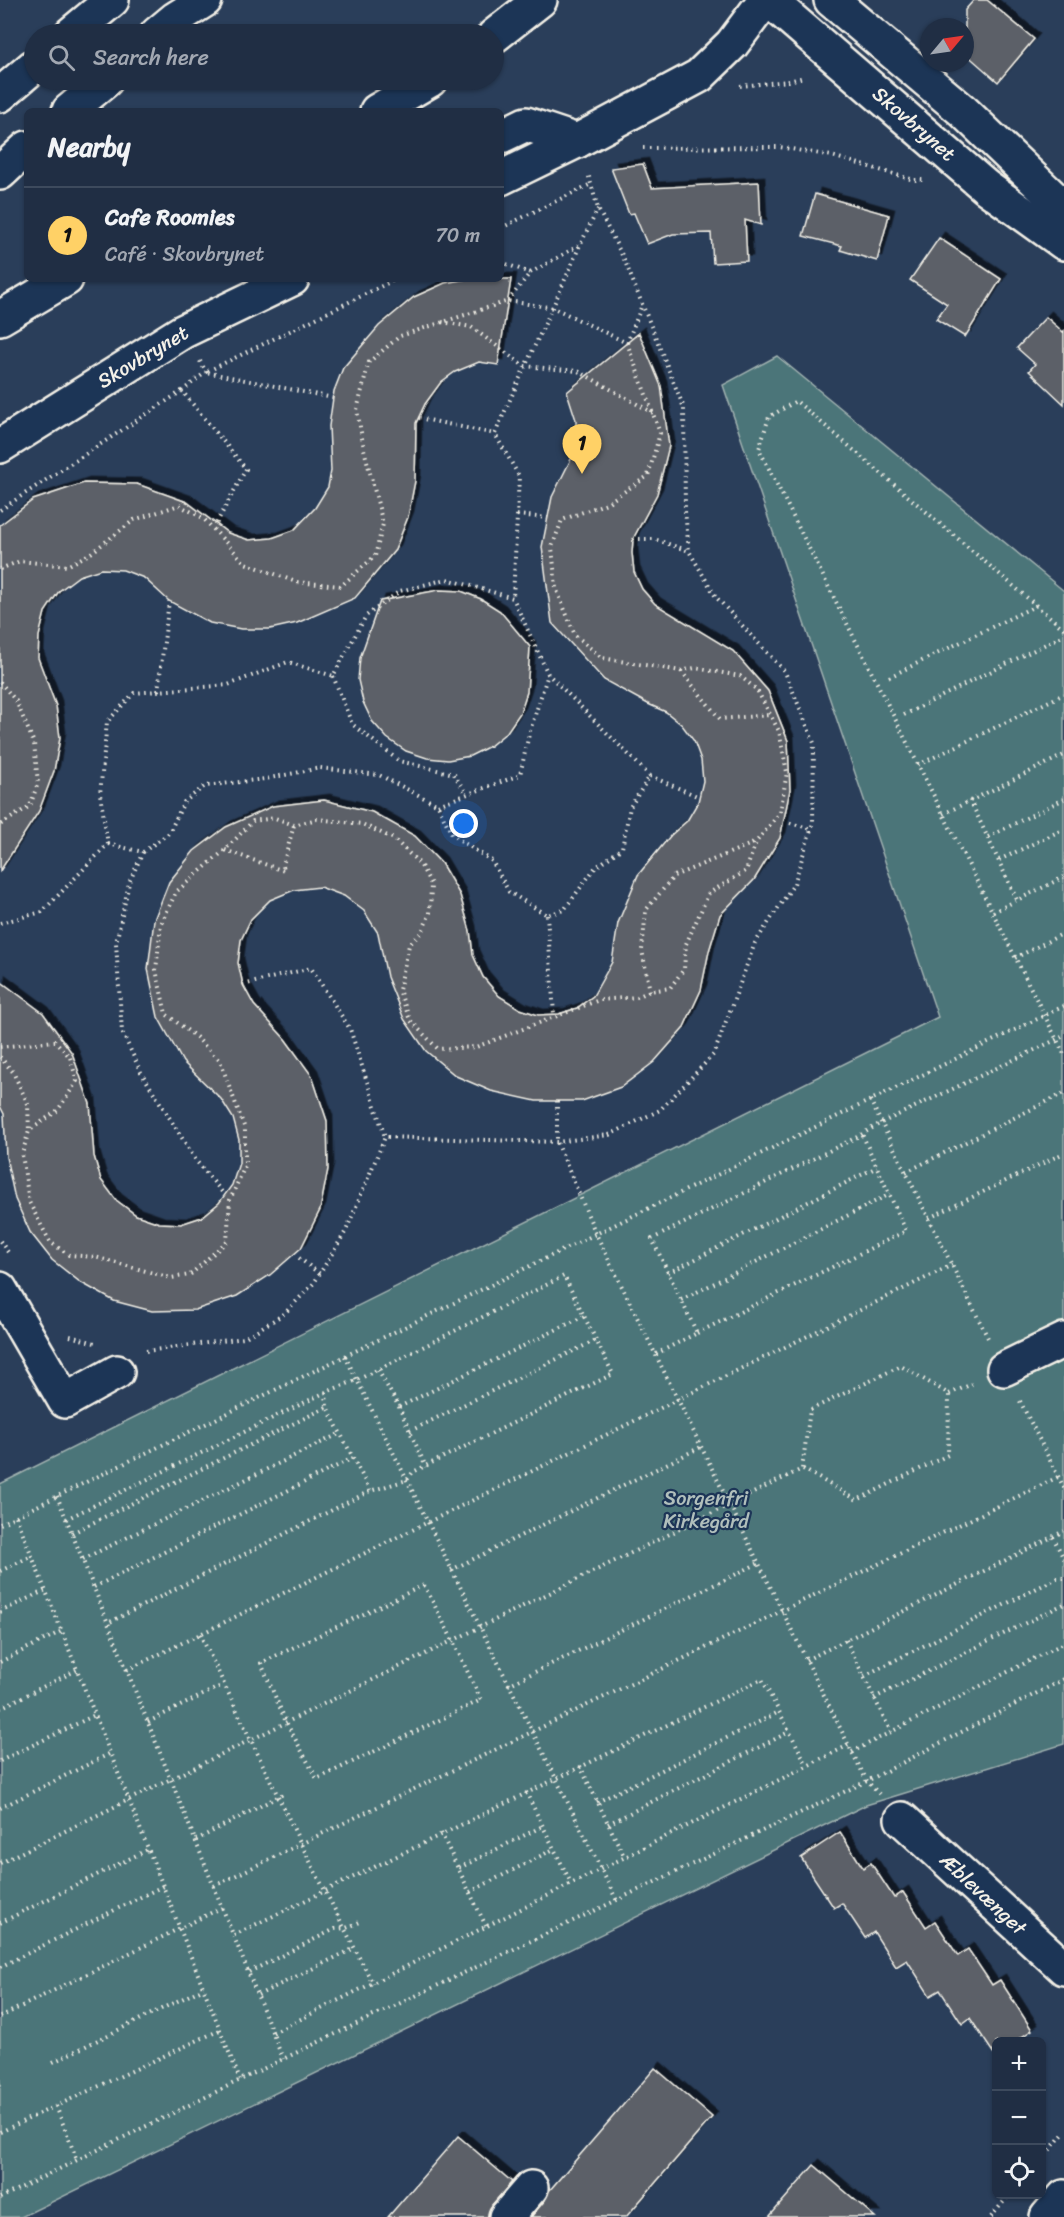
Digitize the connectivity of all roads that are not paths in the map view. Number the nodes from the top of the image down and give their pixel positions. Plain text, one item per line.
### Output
1 (112, 0) edge
2 (205, 0) edge
3 (540, 0) edge
4 (767, 0) edge
5 (831, 0) edge
6 (83, 24) edge
7 (169, 24) edge
8 (504, 28) edge
9 (24, 75) edge
10 (94, 90) edge
11 (413, 90) edge
12 (0, 95) edge
13 (73, 108) edge
14 (382, 108) edge
15 (504, 135) edge
16 (577, 141) junction
17 (24, 151) edge
18 (0, 173) edge
19 (504, 177) edge
20 (1064, 208) edge
21 (1064, 243) edge
22 (61, 282) edge
23 (286, 282) edge
24 (0, 318) edge
25 (0, 446) edge
26 (7, 1275) edge
27 (1064, 1340) edge
28 (110, 1358) road end
29 (1004, 1369) road end
30 (902, 1819) dead end
31 (1064, 1968) edge
32 (531, 2188) dead end
33 (1064, 2198) edge
34 (506, 2217) edge
35 (1047, 2217) edge

1 - 6 main road
2 - 7 main road
3 - 8 main road
4 - 16 main road, Skovbrynet
4 - 21 main road, Skovbrynet
5 - 20 main road, Skovbrynet
9 - 12 main road
10 - 13 main road
11 - 14 main road
15 - 16 main road
16 - 19 main road, Skovbrynet
17 - 18 main road
22 - 24 main road
23 - 25 main road, Skovbrynet
26 - 28 main road
27 - 29 main road
30 - 31 main road, Æblevænget
32 - 34 main road
33 - 35 main road

